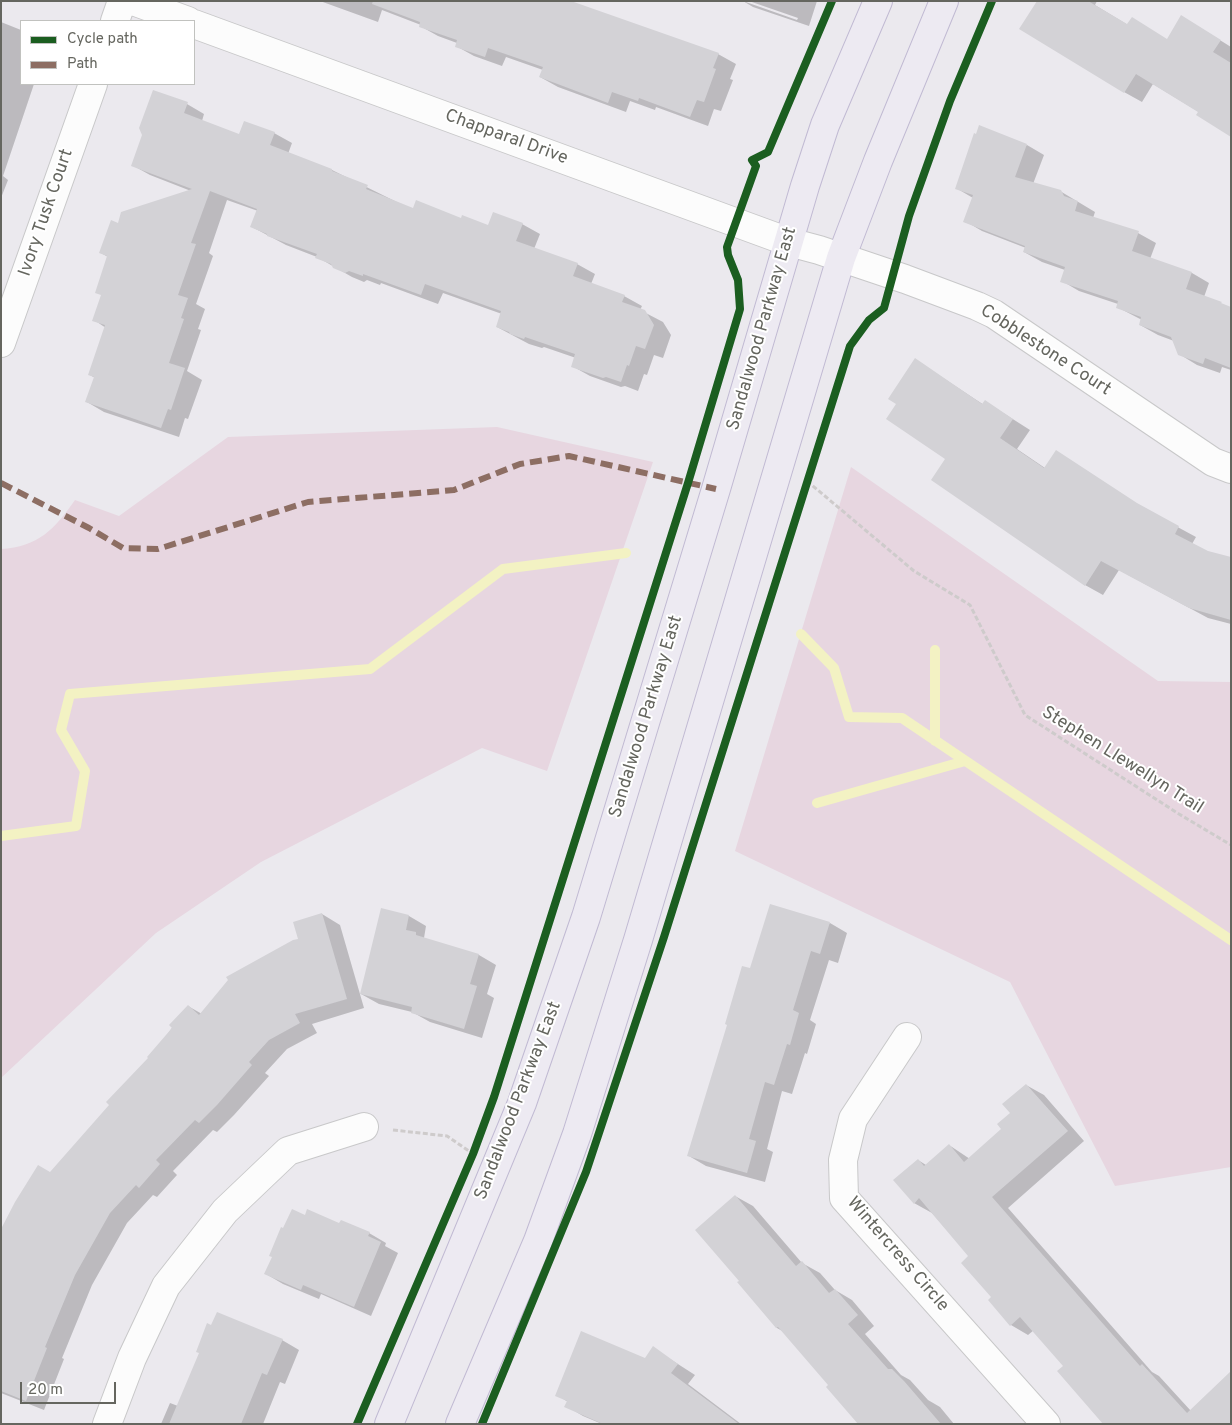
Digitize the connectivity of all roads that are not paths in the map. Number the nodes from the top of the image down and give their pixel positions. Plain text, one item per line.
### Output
1 (122, 1) edge
2 (133, 1) edge
3 (878, 1) edge
4 (944, 1) edge
5 (115, 20) edge
6 (185, 20) edge
7 (195, 24) edge
8 (93, 85) edge
9 (789, 242) junction
10 (830, 254) junction
11 (1, 343) edge
12 (1231, 469) edge
13 (906, 1037) dead end
14 (364, 1127) road end
15 (107, 1424) edge
16 (390, 1424) edge
17 (460, 1424) edge
18 (1046, 1424) edge

1 - 5 street
2 - 6 street
3 - 9 main road, Sandalwood Parkway East
4 - 10 main road
7 - 9 street, Chapparal Drive
8 - 11 street, Ivory Tusk Court
9 - 10 street, Chapparal Drive
9 - 16 main road, Sandalwood Parkway East
10 - 12 street, Cobblestone Court
10 - 17 main road
13 - 18 street, Wintercress Circle
14 - 15 street

